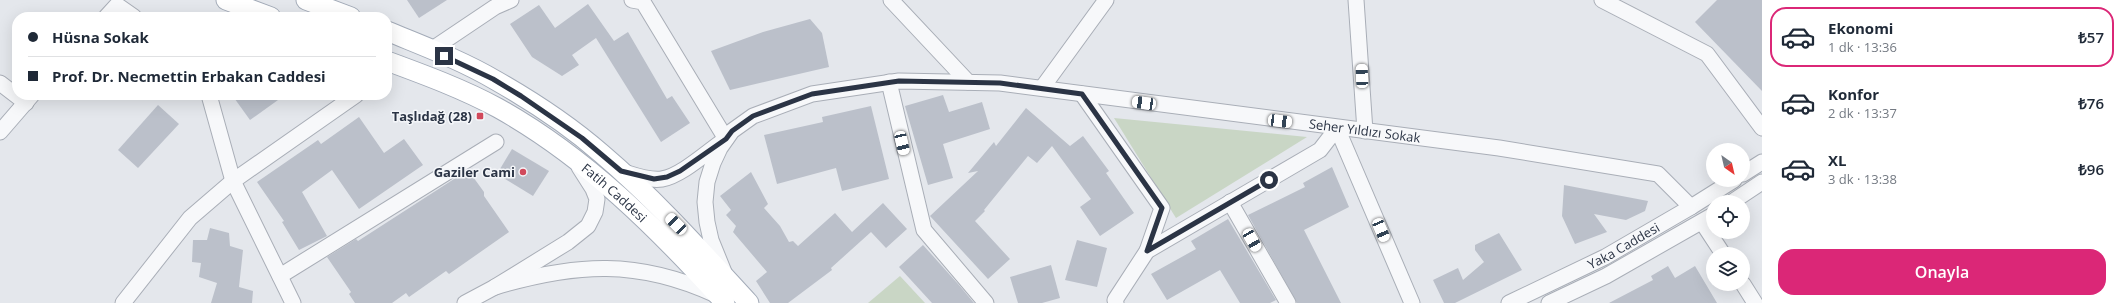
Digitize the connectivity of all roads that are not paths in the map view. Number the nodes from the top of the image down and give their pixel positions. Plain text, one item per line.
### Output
1 (226, 0) edge
2 (306, 0) edge
3 (511, 0) edge
4 (641, 0) edge
5 (891, 0) edge
6 (1106, 0) edge
7 (1356, 0) edge
8 (1606, 1) edge
9 (111, 12) edge
10 (127, 12) edge
11 (240, 12) edge
12 (338, 12) edge
13 (392, 33) edge
14 (431, 50) junction
15 (392, 66) edge
16 (889, 82) junction
17 (968, 82) junction
18 (0, 83) edge
19 (1042, 88) junction
20 (12, 90) edge
21 (1082, 94) junction
22 (28, 100) edge
23 (210, 100) edge
24 (349, 100) edge
25 (1337, 128) junction
26 (1762, 128) edge
27 (1365, 131) junction
28 (0, 132) edge
29 (726, 139) junction
30 (496, 142) dead end
31 (569, 154) junction
32 (1762, 162) edge
33 (1750, 170) edge
34 (621, 171) junction
35 (233, 181) junction
36 (1762, 182) edge
37 (1723, 187) edge
38 (1742, 195) edge
39 (1230, 202) junction
40 (1691, 207) junction
41 (1706, 219) edge
42 (1147, 251) junction
43 (280, 276) junction
44 (728, 280) junction
45 (495, 287) junction
46 (1747, 291) edge
47 (722, 300) edge
48 (1112, 302) edge
49 (123, 303) edge
50 (293, 303) edge
51 (465, 303) edge
52 (749, 303) edge
53 (986, 303) edge
54 (1288, 303) edge
55 (1412, 303) edge
56 (1509, 303) edge
57 (1549, 303) edge
58 (1755, 303) edge

1 - 11 main road
2 - 12 main road
3 - 14 street
4 - 29 street
5 - 17 street
6 - 19 street
7 - 27 street
8 - 26 street
9 - 10 street
13 - 14 main road, Fatih Caddesi
14 - 34 main road, Fatih Caddesi
15 - 31 main road, Fatih Caddesi
16 - 17 street, Seher Yıldızı Sokak
16 - 29 street, Seher Yıldızı Sokak
16 - 53 street
17 - 19 street, Seher Yıldızı Sokak
18 - 20 street
19 - 21 street, Seher Yıldızı Sokak
21 - 25 street, Seher Yıldızı Sokak
21 - 42 street
22 - 28 street
23 - 35 street
24 - 35 street
25 - 27 street, Seher Yıldızı Sokak
25 - 39 street
25 - 55 street
27 - 40 street, Seher Yıldızı Sokak
29 - 34 street
29 - 44 street
30 - 43 street
31 - 45 street
31 - 47 main road, Fatih Caddesi
32 - 33 street
34 - 44 main road, Fatih Caddesi
35 - 43 street
35 - 49 street
36 - 38 street
37 - 40 street, Yaka Caddesi
39 - 42 street
39 - 54 street
40 - 56 street, Yaka Caddesi
41 - 57 street, Yaka Caddesi
42 - 48 street
43 - 50 street
44 - 52 main road, Fatih Caddesi
45 - 47 street
45 - 51 street
46 - 58 street

